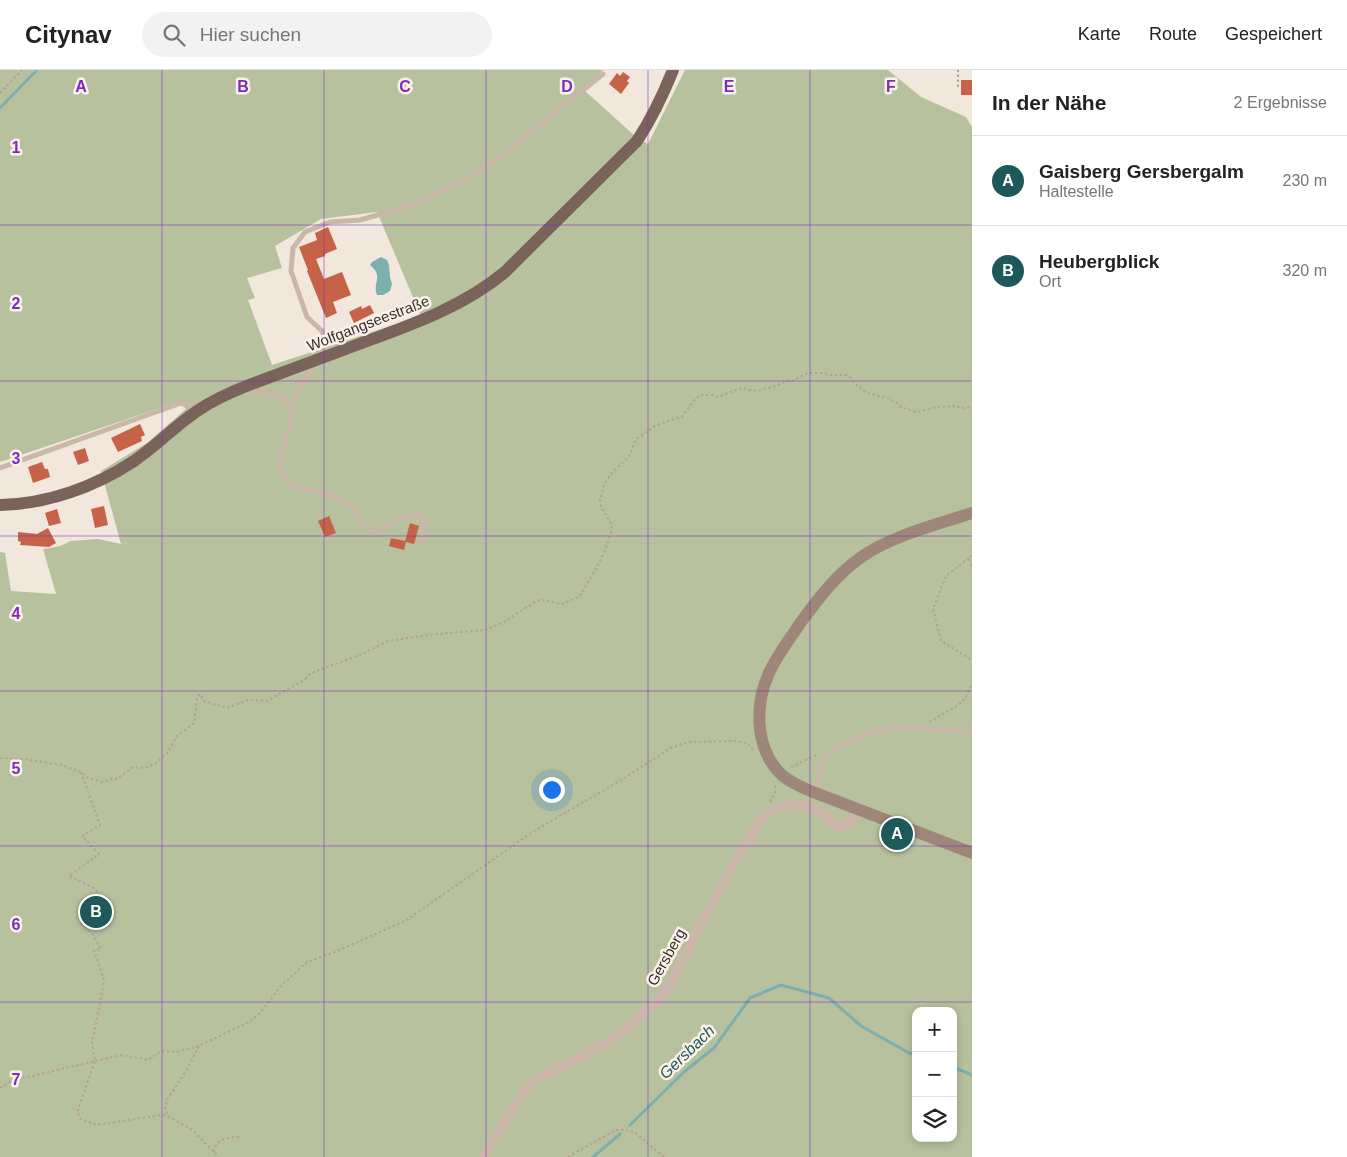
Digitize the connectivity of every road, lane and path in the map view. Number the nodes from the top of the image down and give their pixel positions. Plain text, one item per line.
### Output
1 (22, 70) edge
2 (673, 70) edge
3 (958, 70) edge
4 (603, 74) dead end
5 (958, 87) dead end
6 (0, 93) edge
7 (331, 355) junction
8 (309, 362) junction
9 (249, 385) junction
10 (293, 405) junction
11 (972, 407) edge
12 (198, 410) junction
13 (0, 468) edge
14 (0, 504) edge
15 (972, 513) edge
16 (421, 544) dead end
17 (972, 555) edge
18 (969, 558) junction
19 (972, 568) edge
20 (972, 660) edge
21 (972, 683) edge
22 (921, 728) junction
23 (972, 731) edge
24 (754, 751) dead end
25 (823, 751) dead end
26 (0, 758) edge
27 (779, 771) junction
28 (81, 772) junction
29 (813, 792) junction
30 (858, 809) junction
31 (766, 815) junction
32 (972, 853) edge
33 (200, 1046) junction
34 (95, 1061) junction
35 (0, 1088) edge
36 (168, 1116) junction
37 (242, 1136) dead end
38 (214, 1152) junction
39 (219, 1157) edge
40 (484, 1157) edge
41 (568, 1157) edge
42 (664, 1157) edge

1 - 6 path
2 - 7 main road, Wolfgangseestraße
3 - 5 path
4 - 7 lane
7 - 8 main road, Wolfgangseestraße
8 - 9 main road, Wolfgangseestraße
8 - 10 lane
9 - 10 lane
9 - 12 main road, Wolfgangseestraße
10 - 16 lane
11 - 28 path
12 - 13 lane
12 - 14 main road, Wolfgangseestraße
15 - 27 main road
17 - 18 path
18 - 19 path
18 - 20 path
21 - 22 path
22 - 23 lane
22 - 29 lane
24 - 33 path
25 - 27 path
26 - 28 path
27 - 29 main road
27 - 31 path
28 - 34 path
29 - 30 main road
30 - 31 street
30 - 32 main road
31 - 40 street, Gersberg
33 - 34 path
33 - 36 path
34 - 35 path
34 - 36 path
36 - 38 path
37 - 38 path
38 - 39 path
41 - 42 path

